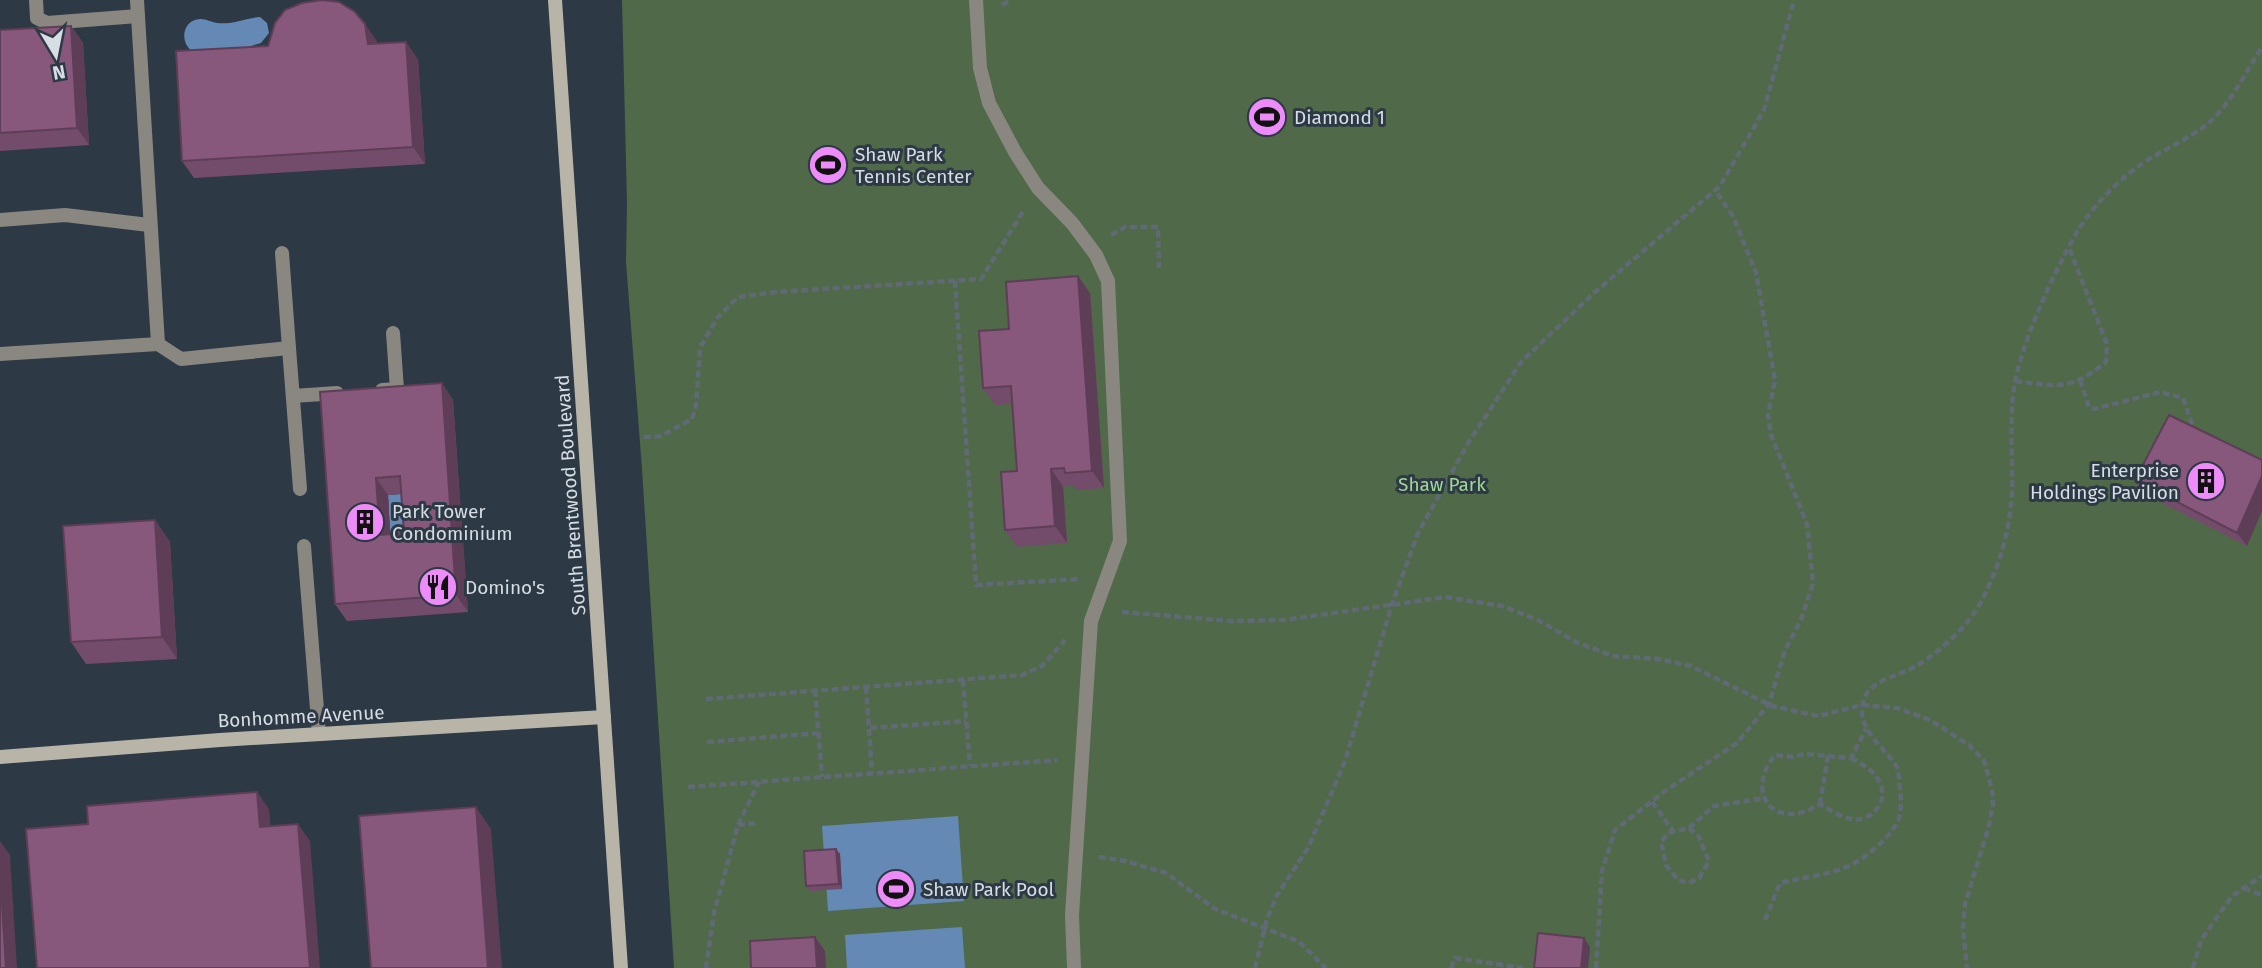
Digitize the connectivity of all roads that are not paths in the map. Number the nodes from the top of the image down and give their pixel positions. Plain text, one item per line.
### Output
1 (36, 0) edge
2 (137, 0) edge
3 (557, 0) edge
4 (976, 0) edge
5 (138, 16) junction
6 (0, 220) edge
7 (149, 225) junction
8 (282, 253) dead end
9 (393, 333) dead end
10 (158, 344) junction
11 (289, 348) junction
12 (0, 354) edge
13 (293, 396) junction
14 (300, 489) dead end
15 (304, 546) dead end
16 (604, 717) junction
17 (319, 734) junction
18 (0, 757) edge
19 (621, 968) edge
20 (1074, 968) edge

1 - 5 lane
2 - 5 lane
3 - 16 main road, South Brentwood Boulevard
4 - 20 lane
5 - 7 lane
6 - 7 lane
7 - 10 lane
8 - 11 lane
9 - 13 lane
10 - 11 lane
10 - 12 lane
11 - 13 lane
13 - 14 lane
15 - 17 lane
16 - 17 main road, Bonhomme Avenue
16 - 19 main road, South Brentwood Boulevard
17 - 18 main road, Bonhomme Avenue

